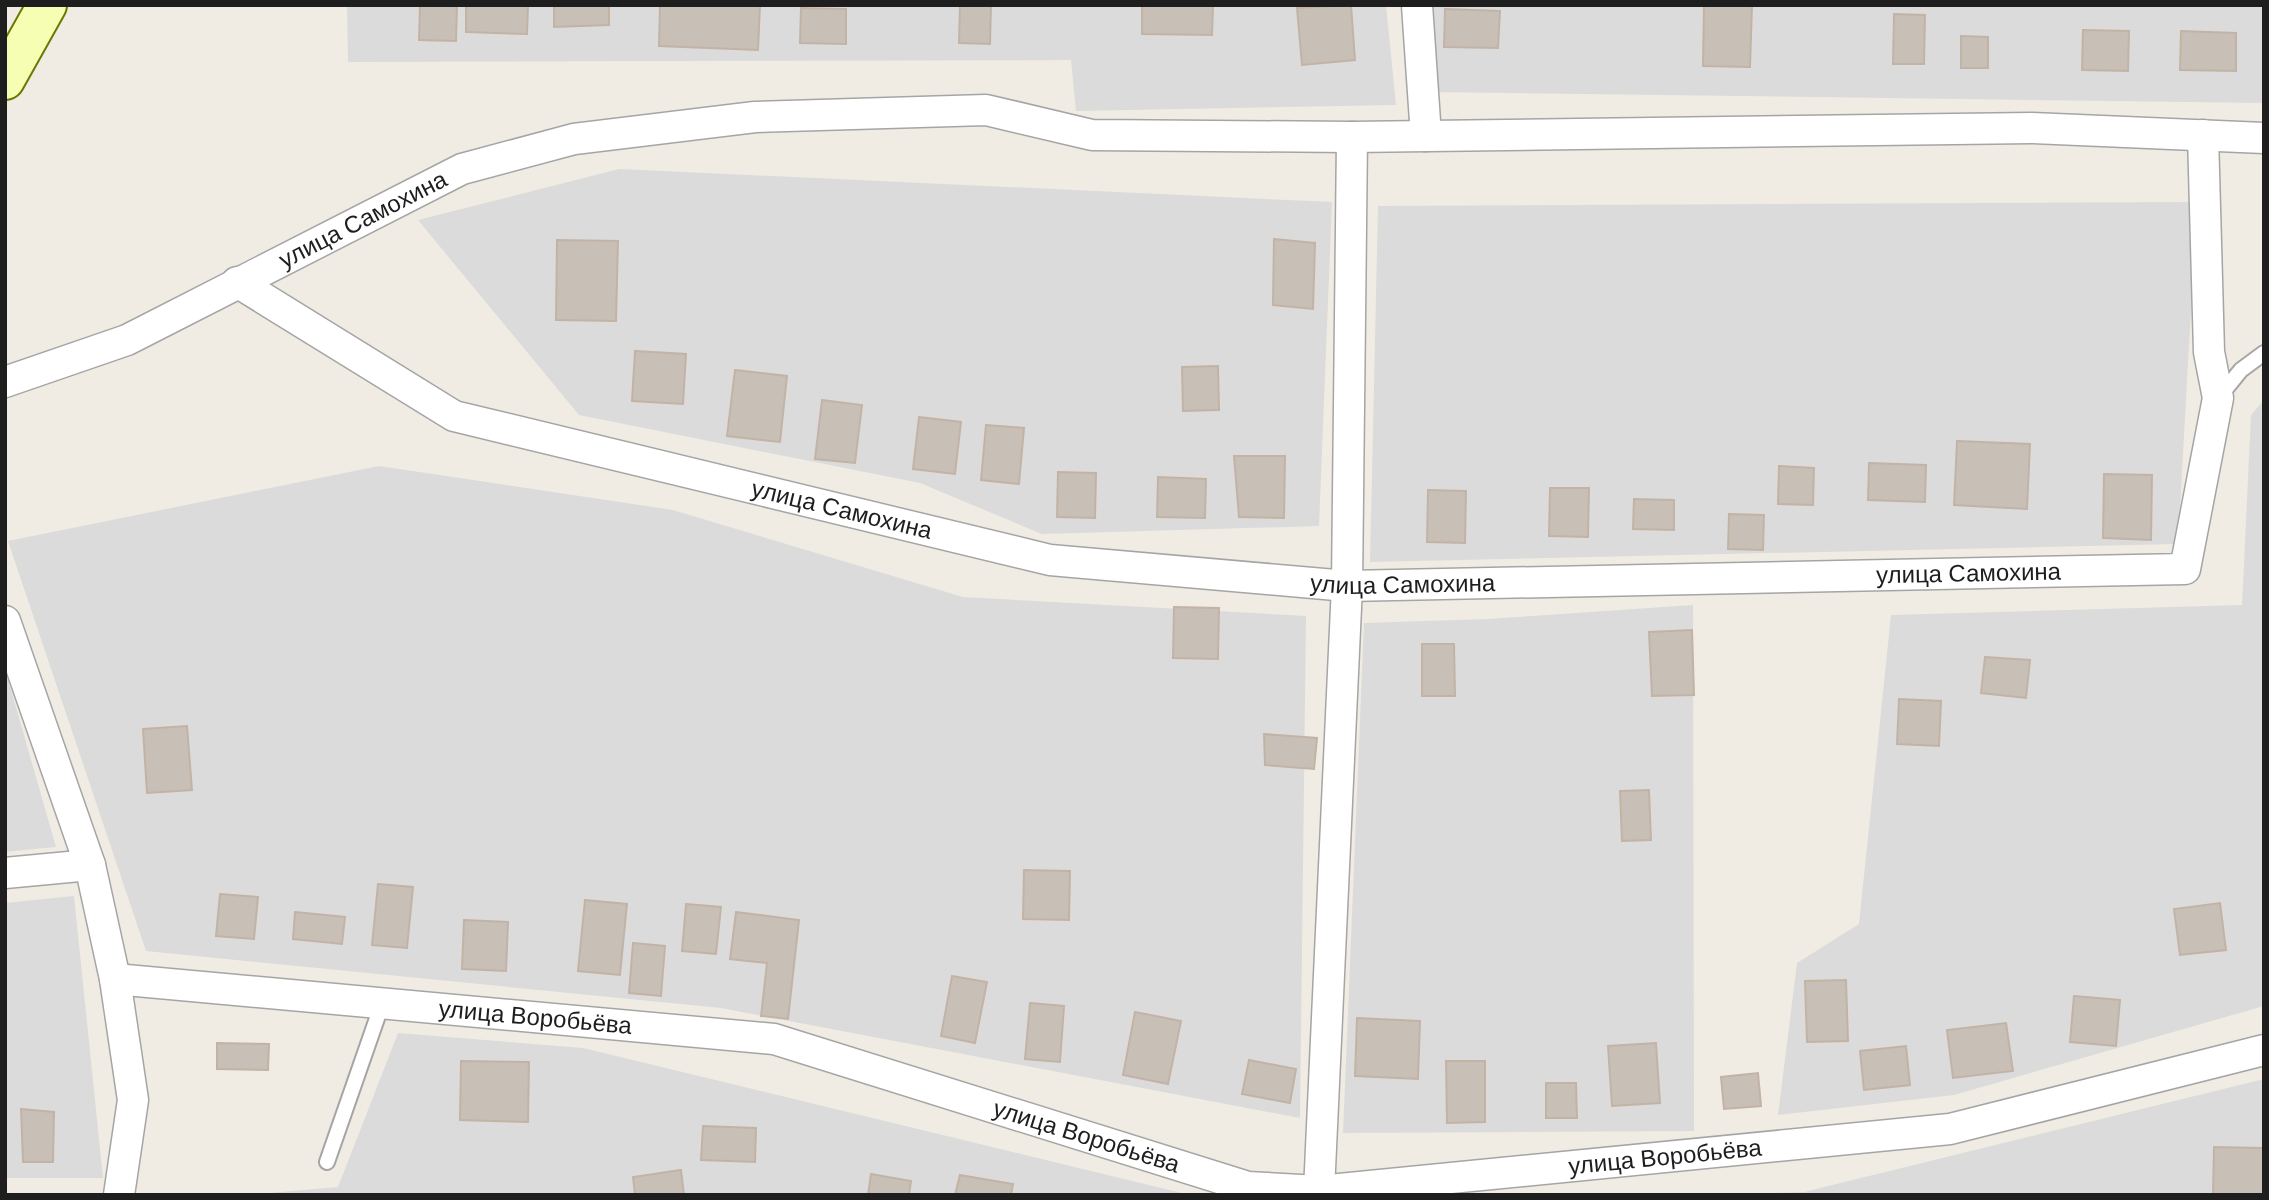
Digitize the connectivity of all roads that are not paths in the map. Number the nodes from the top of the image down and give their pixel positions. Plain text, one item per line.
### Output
1 (47, 5) edge
2 (1417, 5) edge
3 (5, 80) edge
4 (2203, 135) junction
5 (1426, 136) junction
6 (1352, 137) junction
7 (2264, 138) edge
8 (237, 282) junction
9 (2264, 353) edge
10 (5, 382) edge
11 (2218, 398) junction
12 (1347, 586) junction
13 (5, 621) edge
14 (90, 866) junction
15 (5, 873) edge
16 (115, 979) junction
17 (382, 1004) junction
18 (2264, 1050) edge
19 (327, 1162) dead end
20 (1247, 1191) edge
21 (1319, 1191) junction
22 (119, 1195) edge

1 - 3 street
2 - 5 street
4 - 5 street, улица Самохина
4 - 7 street, улица Самохина
4 - 11 street, улица Самохина
5 - 6 street, улица Самохина
6 - 8 street, улица Самохина
6 - 12 street
8 - 10 street, улица Самохина
8 - 12 street, улица Самохина
9 - 11 lane
11 - 12 street, улица Самохина
12 - 21 street
13 - 14 street
14 - 15 street
14 - 16 street
16 - 17 street, улица Воробьёва
16 - 22 street
17 - 19 lane
17 - 20 street, улица Воробьёва
18 - 21 street, улица Воробьёва
20 - 21 street, улица Воробьёва

